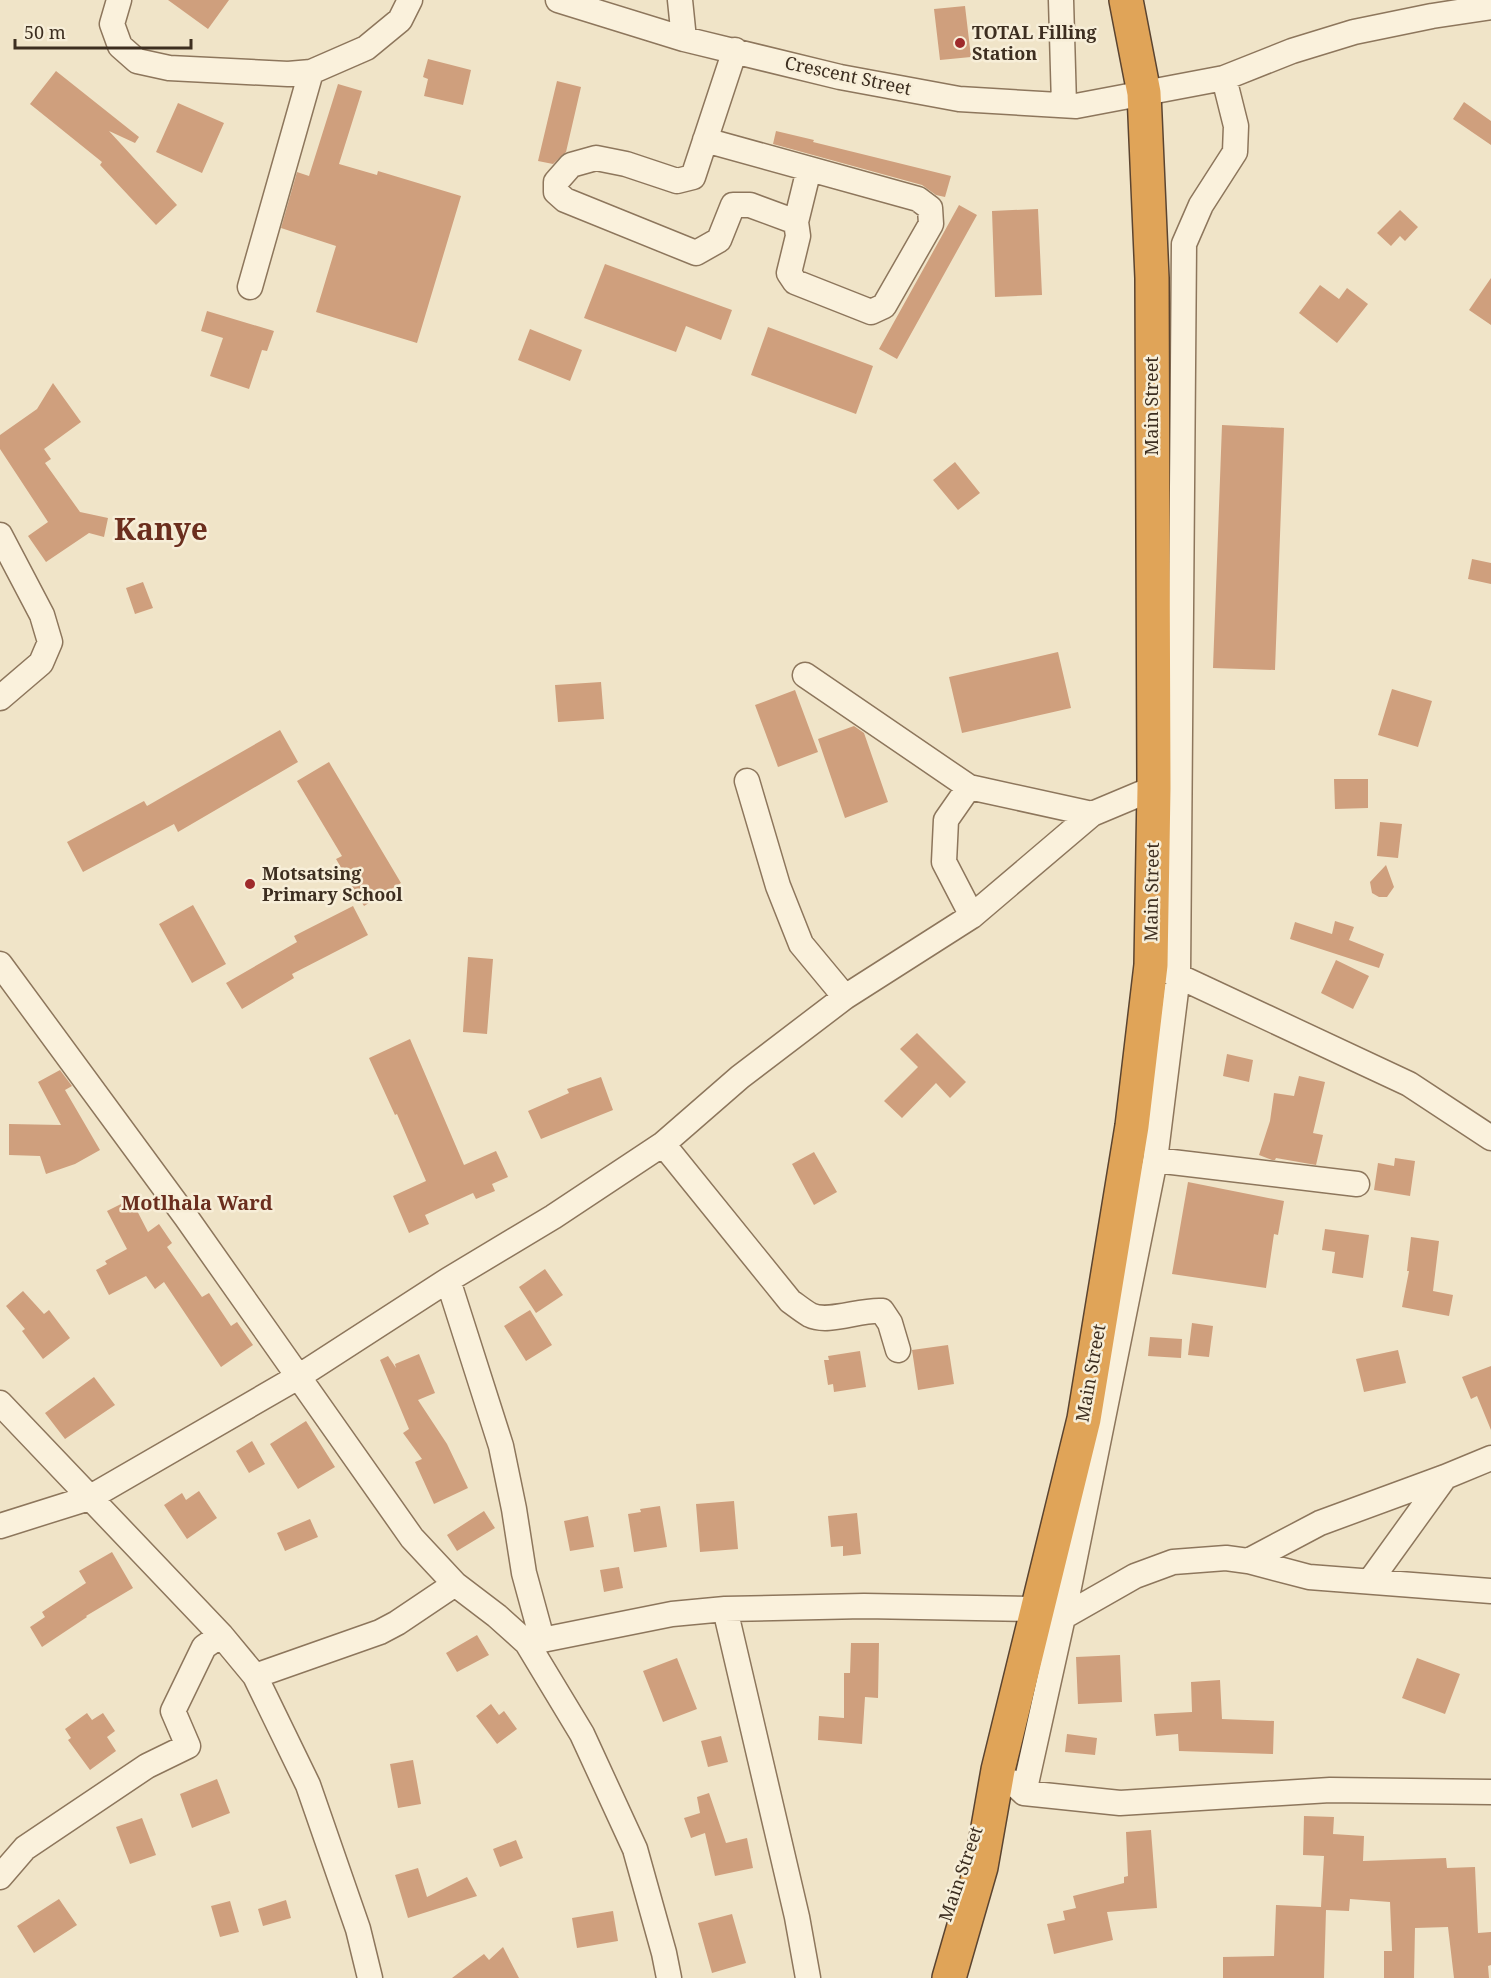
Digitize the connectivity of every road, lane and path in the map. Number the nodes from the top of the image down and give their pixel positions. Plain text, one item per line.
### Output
1 (119, 0) edge
2 (410, 0) edge
3 (558, 0) edge
4 (680, 0) edge
5 (1061, 0) edge
6 (1126, 0) edge
7 (1491, 7) edge
8 (684, 39) junction
9 (735, 50) junction
10 (310, 72) junction
11 (1224, 78) junction
12 (1144, 93) junction
13 (1064, 105) junction
14 (705, 140) junction
15 (809, 169) junction
16 (796, 222) junction
17 (250, 287) dead end
18 (0, 535) edge
19 (805, 675) dead end
20 (0, 698) edge
21 (747, 781) dead end
22 (969, 787) junction
23 (1154, 788) junction
24 (1092, 814) junction
25 (972, 916) junction
26 (0, 964) edge
27 (1165, 970) junction
28 (845, 997) junction
29 (1491, 1138) edge
30 (663, 1144) junction
31 (1155, 1160) junction
32 (1357, 1184) dead end
33 (448, 1280) junction
34 (898, 1350) dead end
35 (298, 1377) junction
36 (0, 1403) edge
37 (1491, 1458) edge
38 (1445, 1477) junction
39 (89, 1498) junction
40 (0, 1526) edge
41 (1248, 1561) junction
42 (1370, 1581) junction
43 (455, 1584) junction
44 (1491, 1591) edge
45 (725, 1610) junction
46 (1049, 1613) junction
47 (221, 1635) junction
48 (534, 1641) junction
49 (255, 1676) junction
50 (998, 1770) junction
51 (1024, 1792) junction
52 (1491, 1792) edge
53 (0, 1877) edge
54 (960, 1939) junction
55 (370, 1978) edge
56 (669, 1978) edge
57 (808, 1978) edge
58 (925, 1978) edge
59 (949, 1978) edge
60 (958, 1978) edge

1 - 10 street
2 - 10 street
3 - 8 street, Crescent Street
4 - 8 street
5 - 13 street
6 - 12 highway, Main Street
7 - 11 street, Crescent Street
8 - 9 street, Crescent Street
9 - 13 street, Crescent Street
9 - 14 street
10 - 17 street
11 - 12 street, Crescent Street
11 - 27 street
12 - 13 street, Crescent Street
12 - 23 highway, Main Street
14 - 15 street
14 - 16 street
15 - 16 street
15 - 16 street
18 - 20 street
19 - 22 street
21 - 28 street
22 - 24 street
22 - 25 street
23 - 24 street
23 - 27 highway, Main Street
24 - 25 street
25 - 28 street
26 - 35 street
27 - 29 street
27 - 31 street
27 - 46 highway, Main Street
28 - 30 street
30 - 33 street
30 - 34 street
31 - 32 street
31 - 46 street
33 - 35 street
33 - 48 street
35 - 39 street
35 - 43 street
36 - 39 street
37 - 38 street
38 - 41 street
38 - 42 street
39 - 40 street
39 - 47 street
41 - 42 street
41 - 46 street
42 - 44 street
43 - 48 street
43 - 49 street
45 - 46 street
45 - 48 street
45 - 57 street
46 - 50 highway, Main Street
46 - 51 street
47 - 49 street
47 - 53 street
48 - 56 street
49 - 55 street
50 - 51 street
50 - 54 highway, Main Street
50 - 58 highway, Main Street
51 - 52 street
54 - 59 highway, Main Street
54 - 60 highway

